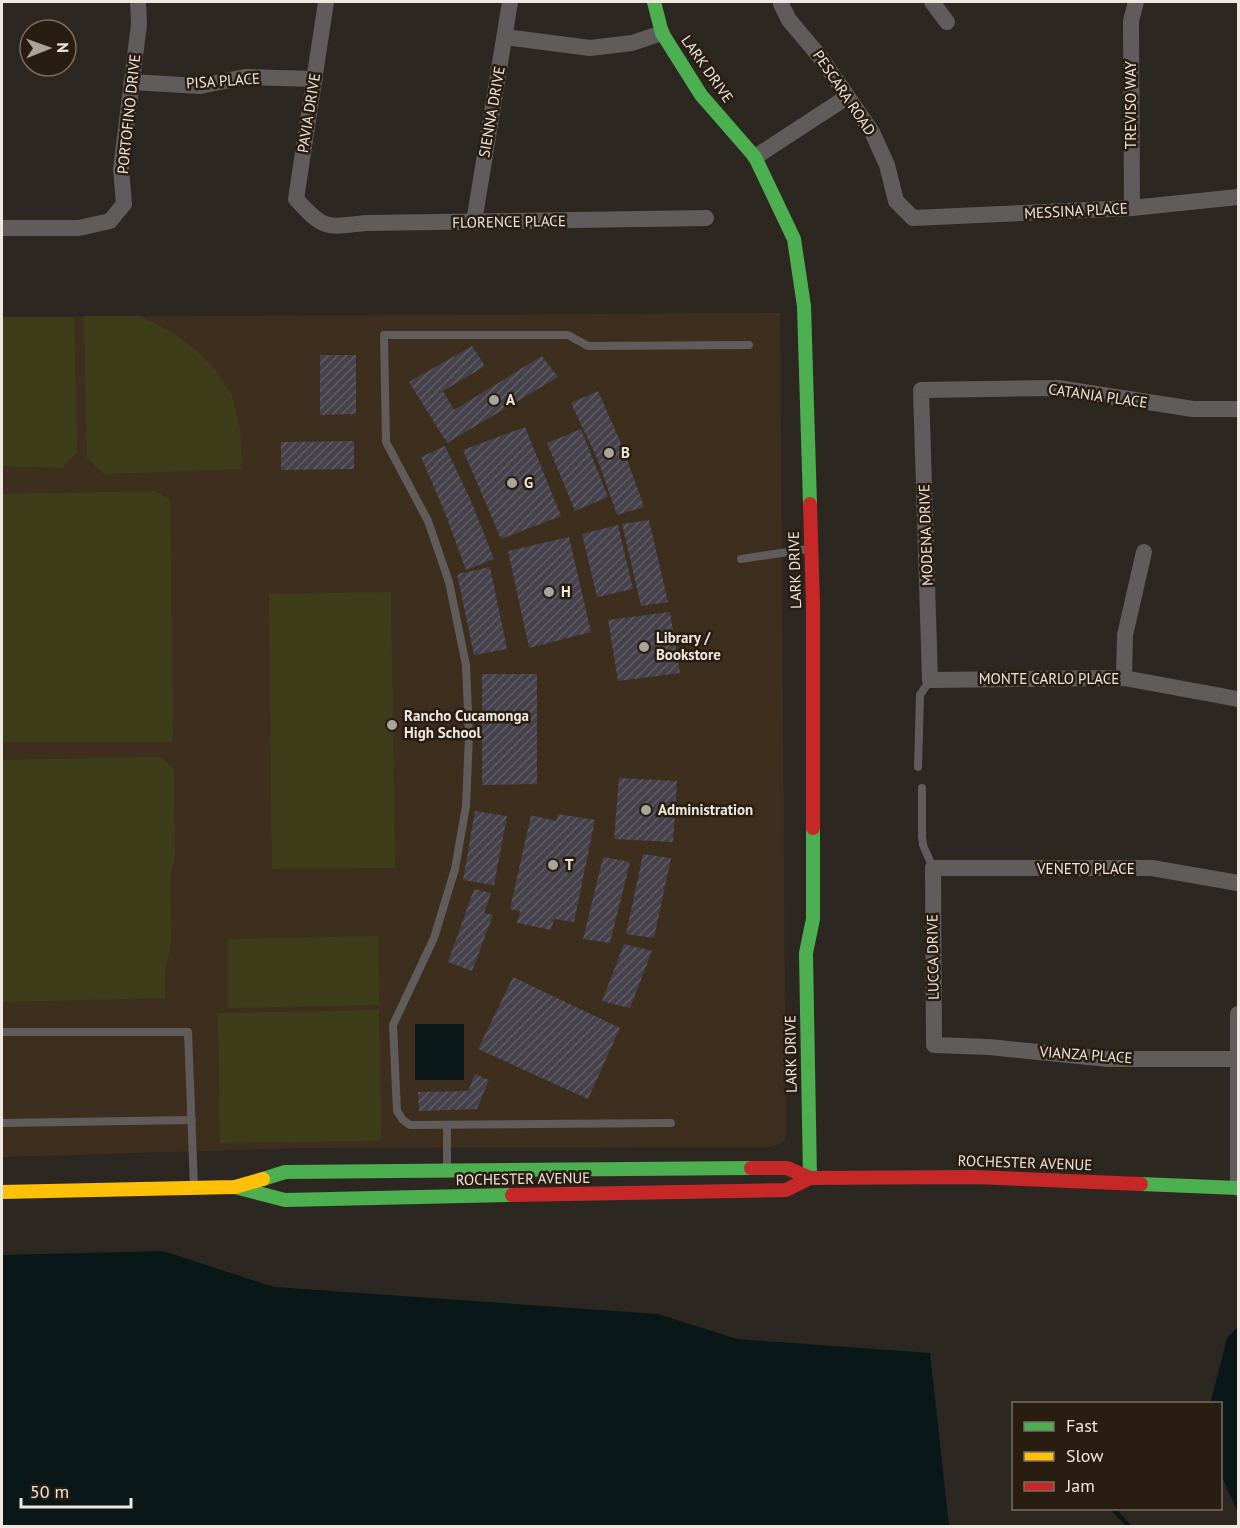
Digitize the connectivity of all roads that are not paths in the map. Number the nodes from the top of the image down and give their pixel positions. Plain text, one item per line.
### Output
1 (138, 2) edge
2 (326, 2) edge
3 (510, 2) edge
4 (654, 2) edge
5 (932, 2) edge
6 (1136, 2) edge
7 (782, 3) edge
8 (947, 22) dead end
9 (662, 33) junction
10 (505, 37) junction
11 (315, 80) junction
12 (131, 82) junction
13 (847, 97) junction
14 (755, 157) junction
15 (1239, 197) edge
16 (1132, 208) junction
17 (706, 218) dead end
18 (913, 218) joint
19 (314, 219) joint
20 (474, 222) junction
21 (2, 228) edge
22 (749, 345) dead end
23 (921, 390) joint
24 (1239, 409) edge
25 (811, 548) junction
26 (1144, 552) dead end
27 (741, 559) dead end
28 (1124, 678) junction
29 (930, 680) junction
30 (1239, 699) edge
31 (918, 767) dead end
32 (922, 788) dead end
33 (933, 868) junction
34 (1239, 884) edge
35 (1239, 1014) edge
36 (2, 1032) edge
37 (934, 1045) joint
38 (1238, 1059) edge
39 (192, 1120) junction
40 (2, 1122) edge
41 (671, 1123) dead end
42 (447, 1125) junction
43 (447, 1170) junction
44 (810, 1178) junction
45 (236, 1187) junction
46 (194, 1188) junction
47 (1238, 1188) edge
48 (2, 1192) edge

1 - 12 street, PORTOFINO DRIVE
2 - 11 street, PAVIA DRIVE
3 - 10 street, SIENNA DRIVE
4 - 9 street, LARK DRIVE
5 - 8 street
6 - 16 street, TREVISO WAY
7 - 13 street, PESCARA ROAD
9 - 10 street
9 - 14 street, LARK DRIVE
10 - 20 street, SIENNA DRIVE
11 - 12 street, PISA PLACE
11 - 19 street, PAVIA DRIVE
12 - 21 street, PORTOFINO DRIVE
13 - 14 street
13 - 18 street, PESCARA ROAD
14 - 25 street, LARK DRIVE
15 - 16 street, MESSINA PLACE
16 - 18 street, MESSINA PLACE
17 - 20 street, FLORENCE PLACE
19 - 20 street, FLORENCE PLACE
22 - 42 lane
23 - 24 street, CATANIA PLACE
23 - 29 street, MODENA DRIVE
25 - 27 lane
25 - 44 street, LARK DRIVE
26 - 28 street
28 - 29 street, MONTE CARLO PLACE
28 - 30 street, MONTE CARLO PLACE
29 - 31 lane
32 - 33 lane
33 - 34 street, VENETO PLACE
33 - 37 street, LUCCA DRIVE
35 - 38 street
36 - 39 lane
37 - 38 street, VIANZA PLACE
38 - 47 street
39 - 40 lane
39 - 46 lane
41 - 42 lane
42 - 43 lane
43 - 44 street, ROCHESTER AVENUE
43 - 45 street, ROCHESTER AVENUE
44 - 45 street, ROCHESTER AVENUE
44 - 47 street, ROCHESTER AVENUE
45 - 46 street, ROCHESTER AVENUE
46 - 48 street, ROCHESTER AVENUE

